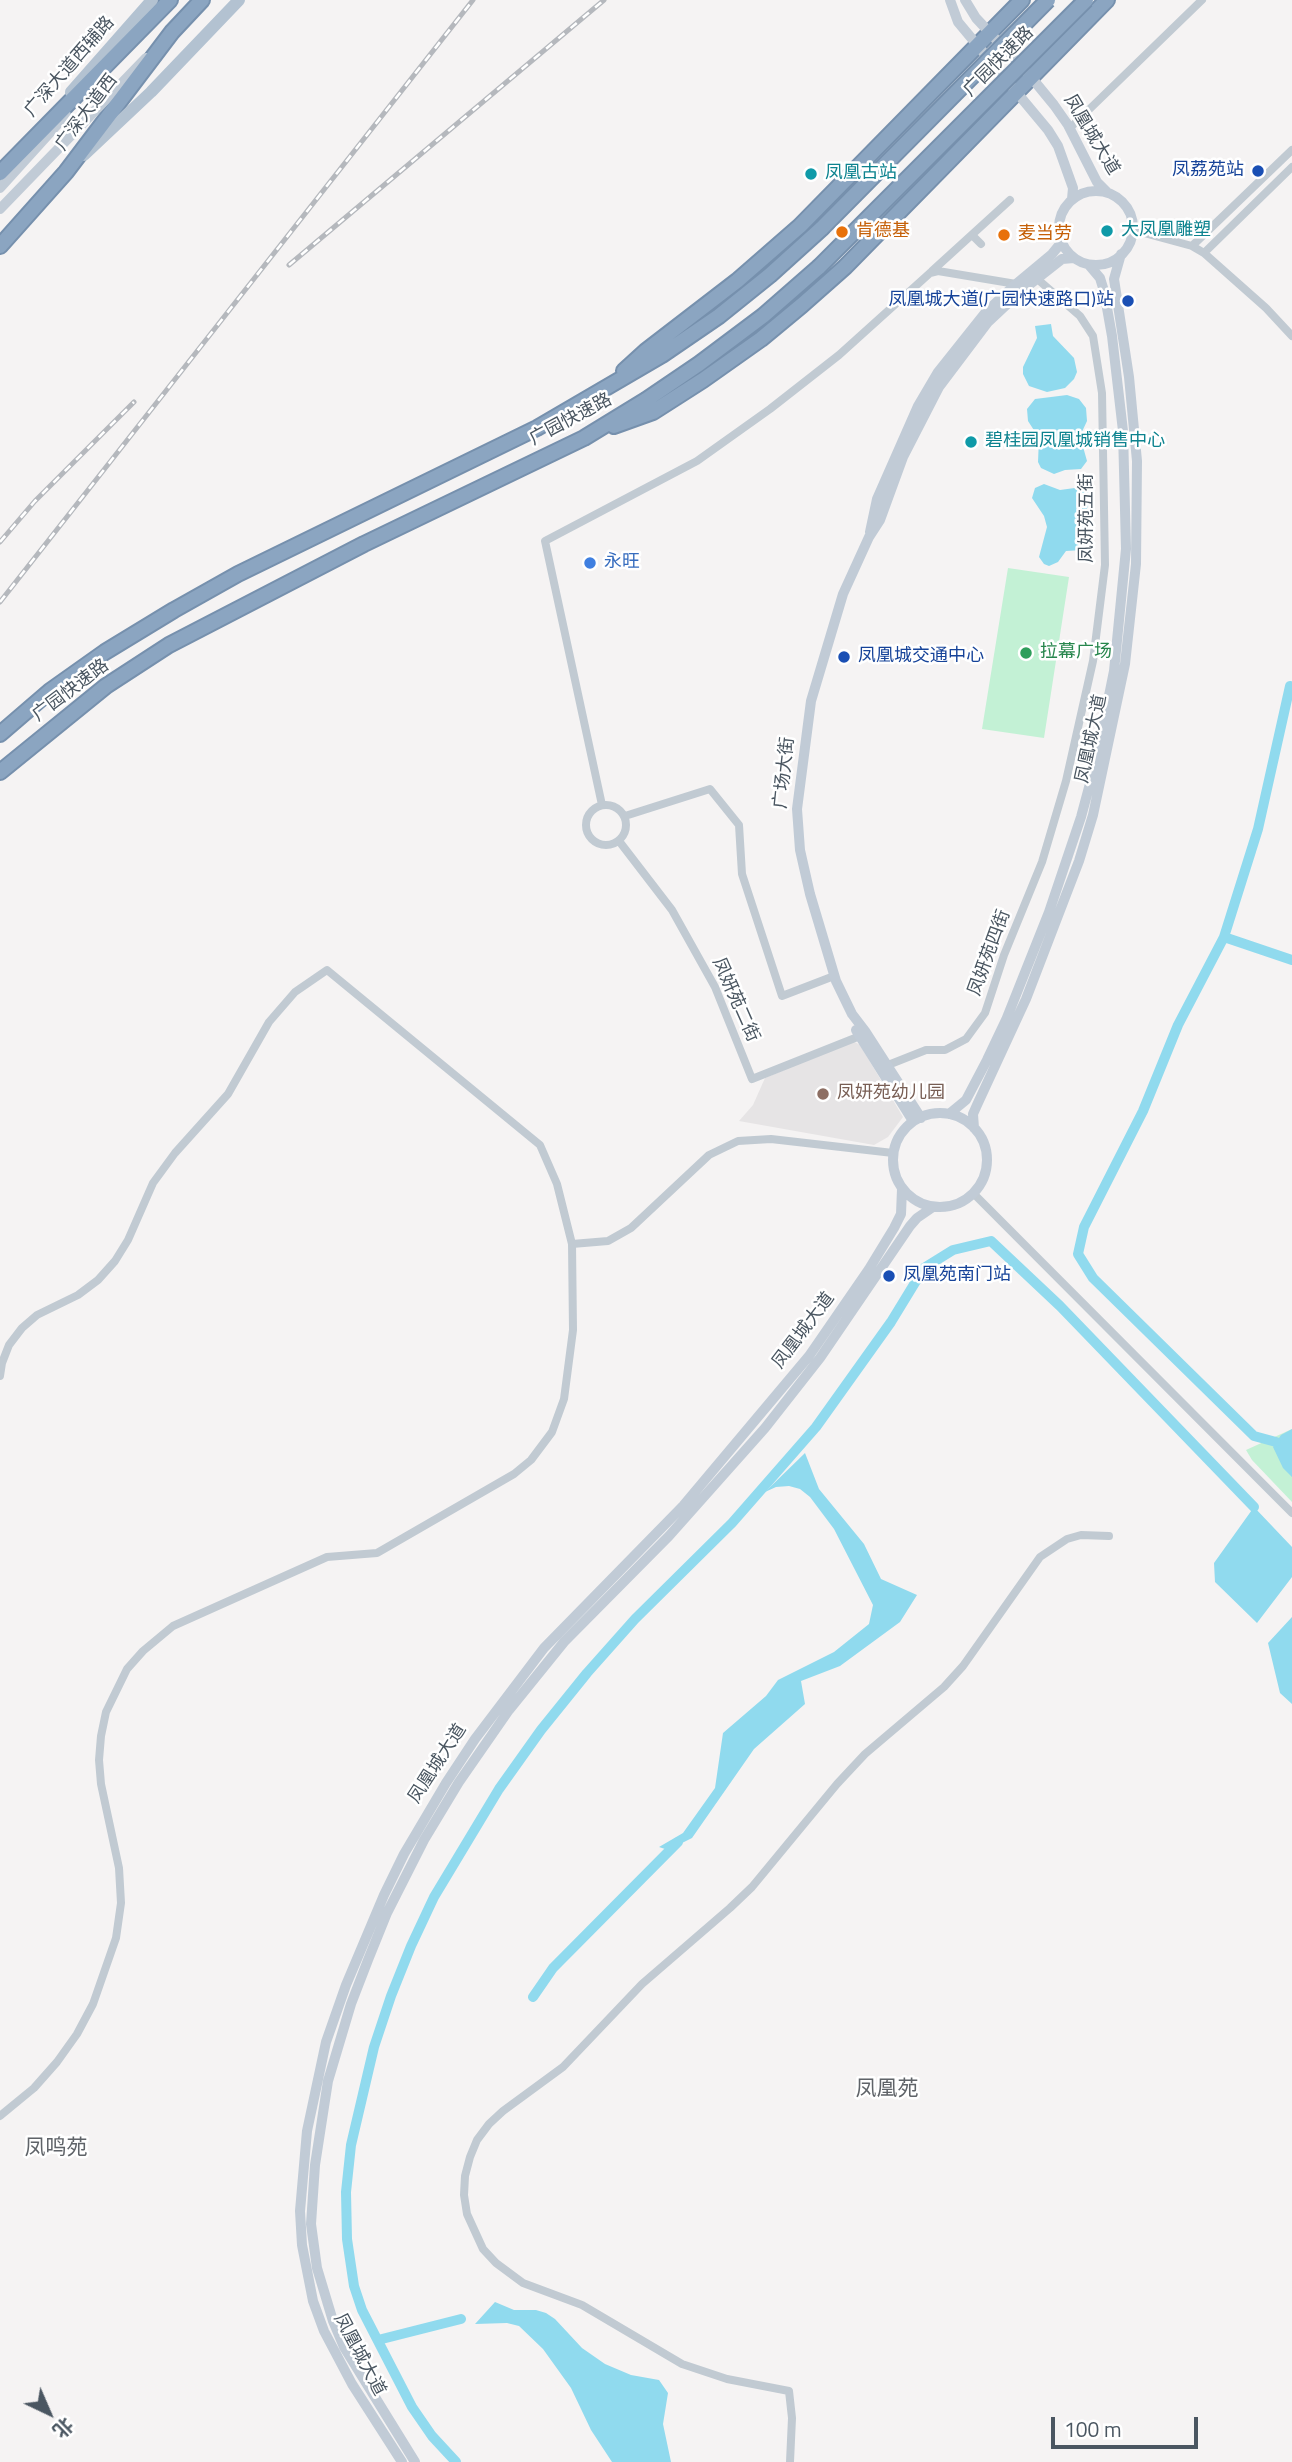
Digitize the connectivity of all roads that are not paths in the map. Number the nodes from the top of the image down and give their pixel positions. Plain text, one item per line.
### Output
1 (152, 0) edge
2 (170, 0) edge
3 (202, 0) edge
4 (239, 0) edge
5 (950, 0) edge
6 (965, 0) edge
7 (1022, 0) edge
8 (1048, 0) edge
9 (1086, 0) edge
10 (1107, 0) edge
11 (1202, 0) edge
12 (154, 17) junction
13 (173, 32) junction
14 (989, 33) junction
15 (977, 47) junction
16 (1031, 78) junction
17 (1017, 93) junction
18 (1070, 128) junction
19 (1292, 150) edge
20 (15, 158) junction
21 (1292, 167) edge
22 (66, 172) junction
23 (0, 173) edge
24 (0, 188) edge
25 (1107, 192) junction
26 (1072, 199) junction
27 (1010, 200) dead end
28 (0, 209) edge
29 (1133, 230) junction
30 (972, 235) junction
31 (1062, 243) junction
32 (981, 244) dead end
33 (0, 246) edge
34 (1192, 246) junction
35 (1204, 253) junction
36 (1121, 254) junction
37 (1074, 258) junction
38 (1089, 265) junction
39 (930, 273) junction
40 (1034, 275) junction
41 (1016, 284) junction
42 (1292, 336) edge
43 (601, 392) junction
44 (584, 438) junction
45 (869, 537) junction
46 (0, 734) edge
47 (0, 772) edge
48 (1065, 786) joint
49 (602, 805) junction
50 (625, 816) junction
51 (619, 841) junction
52 (834, 976) junction
53 (852, 1014) junction
54 (860, 1036) junction
55 (884, 1066) junction
56 (949, 1114) junction
57 (917, 1120) junction
58 (974, 1128) junction
59 (893, 1153) junction
60 (902, 1189) junction
61 (974, 1194) junction
62 (933, 1207) junction
63 (572, 1244) junction
64 (0, 1376) edge
65 (1292, 1513) edge
66 (1109, 1536) dead end
67 (0, 2116) edge
68 (402, 2462) edge
69 (415, 2462) edge
70 (790, 2462) edge

1 - 20 main road, 广深大道西辅路
2 - 12 highway, 广深大道西
3 - 13 highway, 广深大道西
4 - 22 main road
5 - 15 main road, 凤凰城大道
6 - 14 main road, 凤凰城大道
7 - 14 highway
8 - 43 highway, 广园快速路, bridge
9 - 44 highway, 广园快速路, bridge
10 - 16 highway
11 - 18 street
12 - 20 highway, 广深大道西
12 - 24 main road
13 - 22 highway, 广深大道西
13 - 28 main road
14 - 15 highway
14 - 16 main road, 凤凰城大道
15 - 17 main road, 凤凰城大道
15 - 43 highway
16 - 17 highway
16 - 18 main road, 凤凰城大道
17 - 26 main road, 凤凰城大道
17 - 44 highway
18 - 25 main road, 凤凰城大道
19 - 34 street
20 - 23 highway, 广深大道西
21 - 35 street
22 - 33 highway, 广深大道西
25 - 26 main road
25 - 29 main road
26 - 31 main road
27 - 30 street
29 - 34 street
29 - 36 main road
30 - 32 street
30 - 39 street
31 - 37 main road
31 - 40 main road
34 - 35 street
35 - 42 street
36 - 38 main road
36 - 58 main road, 凤凰城大道
37 - 38 main road
37 - 40 main road, 广场大街
38 - 56 main road, 凤凰城大道
39 - 41 street
39 - 49 street
40 - 41 main road, 广场大街
40 - 45 main road, 广场大街
40 - 48 street, 凤妍苑五街
41 - 45 main road, 广场大街
43 - 46 highway, 广园快速路
44 - 47 highway, 广园快速路
45 - 52 main road, 广场大街
48 - 55 street, 凤妍苑四街
49 - 50 street
49 - 51 street
50 - 51 street
50 - 52 street
51 - 54 street, 凤妍苑二街
52 - 53 main road, 广场大街
53 - 54 main road, 广场大街
53 - 55 main road, 广场大街
54 - 55 main road, 广场大街
55 - 57 main road, 广场大街
56 - 57 main road
56 - 58 main road
57 - 59 main road
58 - 61 main road
59 - 60 main road
59 - 63 street
60 - 62 main road
60 - 68 main road, 凤凰城大道
61 - 62 main road
61 - 65 street
62 - 69 main road, 凤凰城大道
63 - 64 street
63 - 67 street
66 - 70 street

